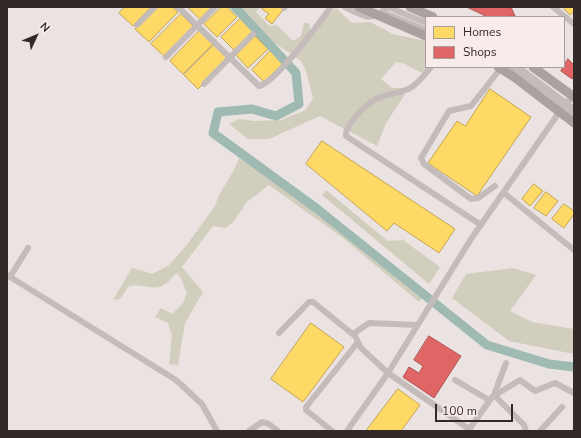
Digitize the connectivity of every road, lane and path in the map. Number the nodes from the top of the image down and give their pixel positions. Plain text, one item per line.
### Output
1 (154, 7) edge
2 (178, 7) edge
3 (215, 7) edge
4 (331, 7) edge
5 (345, 7) edge
6 (359, 7) edge
7 (388, 7) edge
8 (410, 7) edge
9 (553, 7) edge
10 (561, 9) edge
11 (380, 14) junction
12 (431, 16) edge
13 (425, 24) edge
14 (574, 24) edge
15 (137, 25) dead end
16 (197, 25) junction
17 (425, 30) edge
18 (253, 34) dead end
19 (425, 36) edge
20 (166, 57) dead end
21 (230, 58) junction
22 (430, 68) edge
23 (502, 68) edge
24 (505, 68) edge
25 (519, 68) edge
26 (534, 68) edge
27 (204, 84) dead end
28 (568, 103) edge
29 (574, 108) edge
30 (574, 115) edge
31 (574, 123) edge
32 (495, 186) dead end
33 (504, 193) junction
34 (480, 225) junction
35 (28, 248) dead end
36 (574, 250) edge
37 (8, 276) edge
38 (417, 326) junction
39 (279, 333) dead end
40 (353, 334) junction
41 (358, 342) junction
42 (506, 363) dead end
43 (388, 373) junction
44 (455, 380) dead end
45 (574, 392) edge
46 (491, 398) junction
47 (562, 407) dead end
48 (468, 430) edge
49 (217, 431) edge
50 (249, 431) edge
51 (278, 431) edge
52 (332, 431) edge
53 (347, 431) edge
54 (526, 431) edge
55 (540, 431) edge

1 - 15 street
2 - 16 street
3 - 16 street
4 - 21 street
5 - 11 street
6 - 11 highway
7 - 11 street
7 - 13 street
8 - 12 highway
9 - 10 street
10 - 14 street
11 - 17 street
11 - 19 highway
16 - 20 street
16 - 21 street
18 - 21 street
21 - 27 street
22 - 34 street
23 - 32 street
24 - 28 highway
25 - 28 street
26 - 28 highway
28 - 29 street
28 - 30 street
28 - 31 highway
28 - 33 street
33 - 34 street
33 - 36 street
34 - 38 street
35 - 37 street
37 - 49 street
38 - 40 street
38 - 43 street
39 - 40 street
40 - 41 street
41 - 43 street
41 - 52 street
42 - 46 street
43 - 48 street
43 - 53 street
44 - 46 street
45 - 46 street
46 - 48 street
46 - 54 street
47 - 55 street
50 - 51 street

